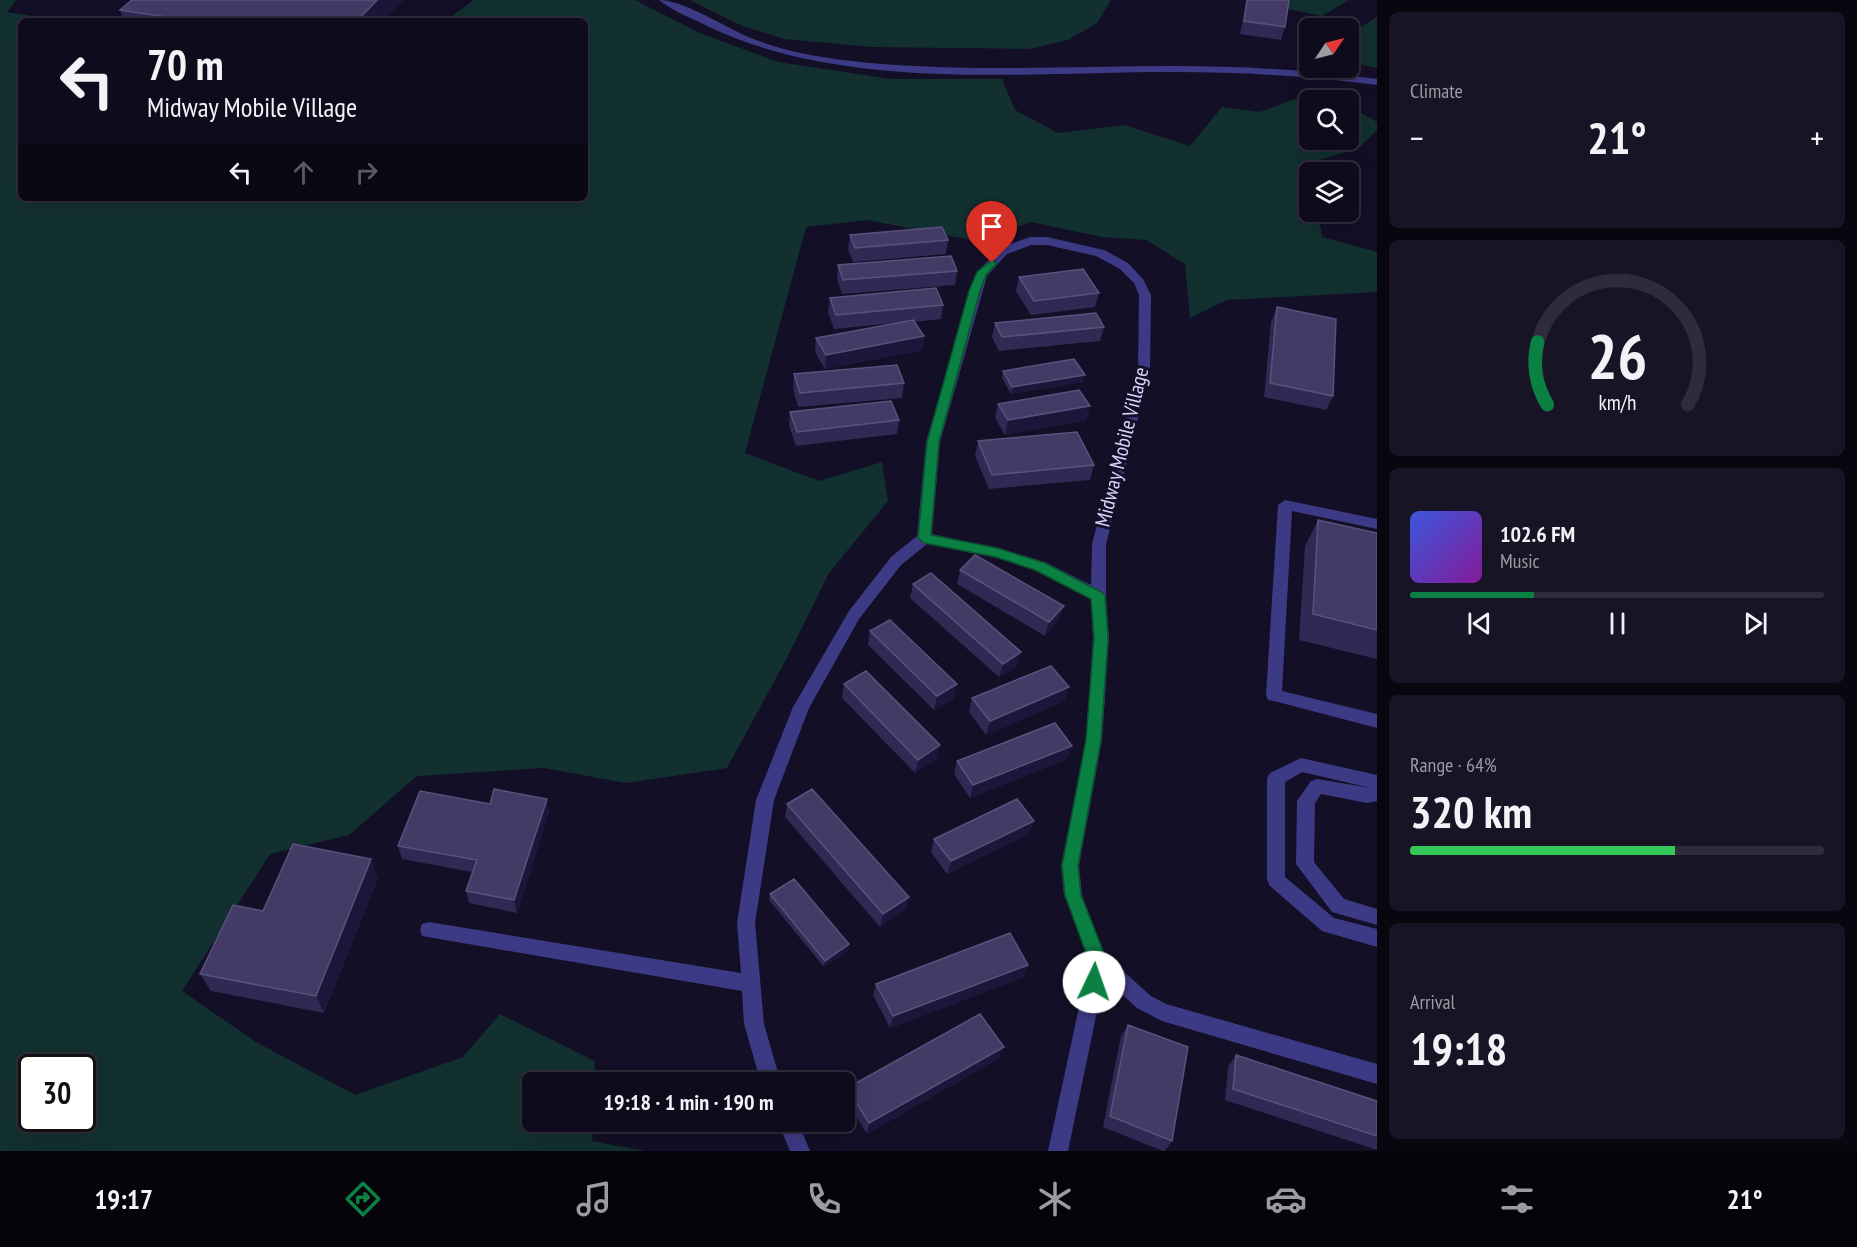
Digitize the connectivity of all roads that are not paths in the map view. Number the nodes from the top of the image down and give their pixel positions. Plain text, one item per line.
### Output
1 (664, 0) edge
2 (1377, 82) edge
3 (1377, 525) edge
4 (924, 538) junction
5 (1098, 596) junction
6 (1377, 721) edge
7 (1377, 782) edge
8 (1377, 794) edge
9 (1377, 916) edge
10 (429, 930) dead end
11 (1377, 938) edge
12 (1098, 961) junction
13 (751, 984) junction
14 (768, 1072) edge
15 (1377, 1074) edge
16 (792, 1132) edge
17 (800, 1151) edge
18 (1058, 1151) edge

1 - 2 street
3 - 6 street
4 - 5 street
4 - 5 street, Midway Mobile Village
4 - 13 street
5 - 12 street, Midway Mobile Village
7 - 11 street
8 - 9 street
10 - 13 street
12 - 15 street, Midway Mobile Village
12 - 18 street
13 - 14 street
16 - 17 street

